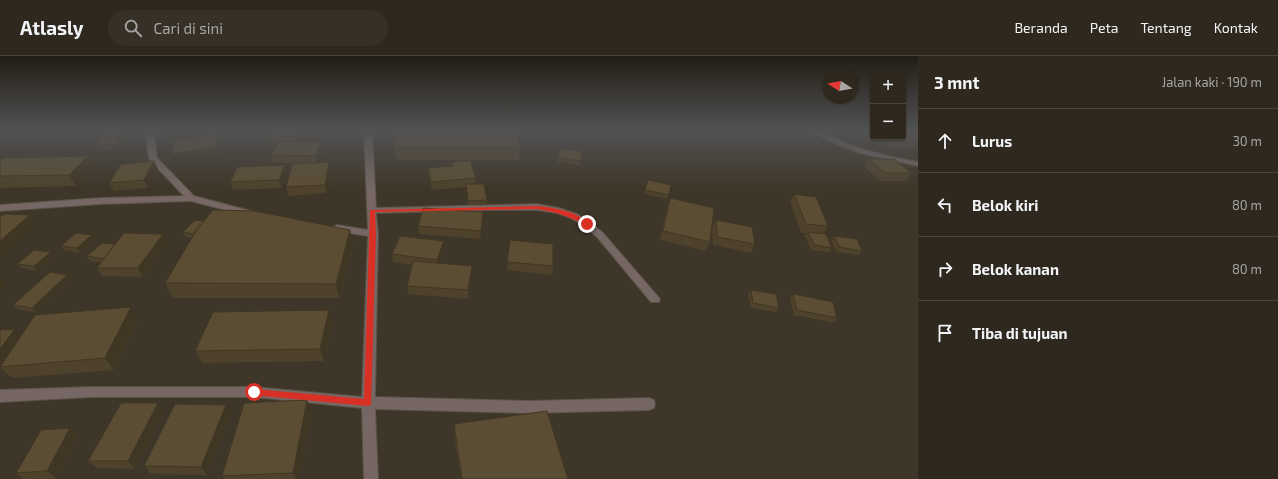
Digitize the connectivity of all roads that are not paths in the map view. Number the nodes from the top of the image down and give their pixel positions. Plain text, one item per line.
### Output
1 (152, 150) edge
2 (369, 150) edge
3 (860, 150) edge
4 (918, 164) edge
5 (191, 198) junction
6 (0, 208) edge
7 (372, 211) junction
8 (266, 217) edge
9 (327, 227) edge
10 (373, 234) junction
11 (655, 299) dead end
12 (0, 396) edge
13 (368, 403) junction
14 (649, 404) dead end
15 (371, 479) edge

1 - 5 street
2 - 7 street
3 - 4 street
5 - 6 street
5 - 8 street
7 - 10 street
7 - 11 street
9 - 10 street
10 - 13 street
12 - 13 street
13 - 14 street
13 - 15 street

